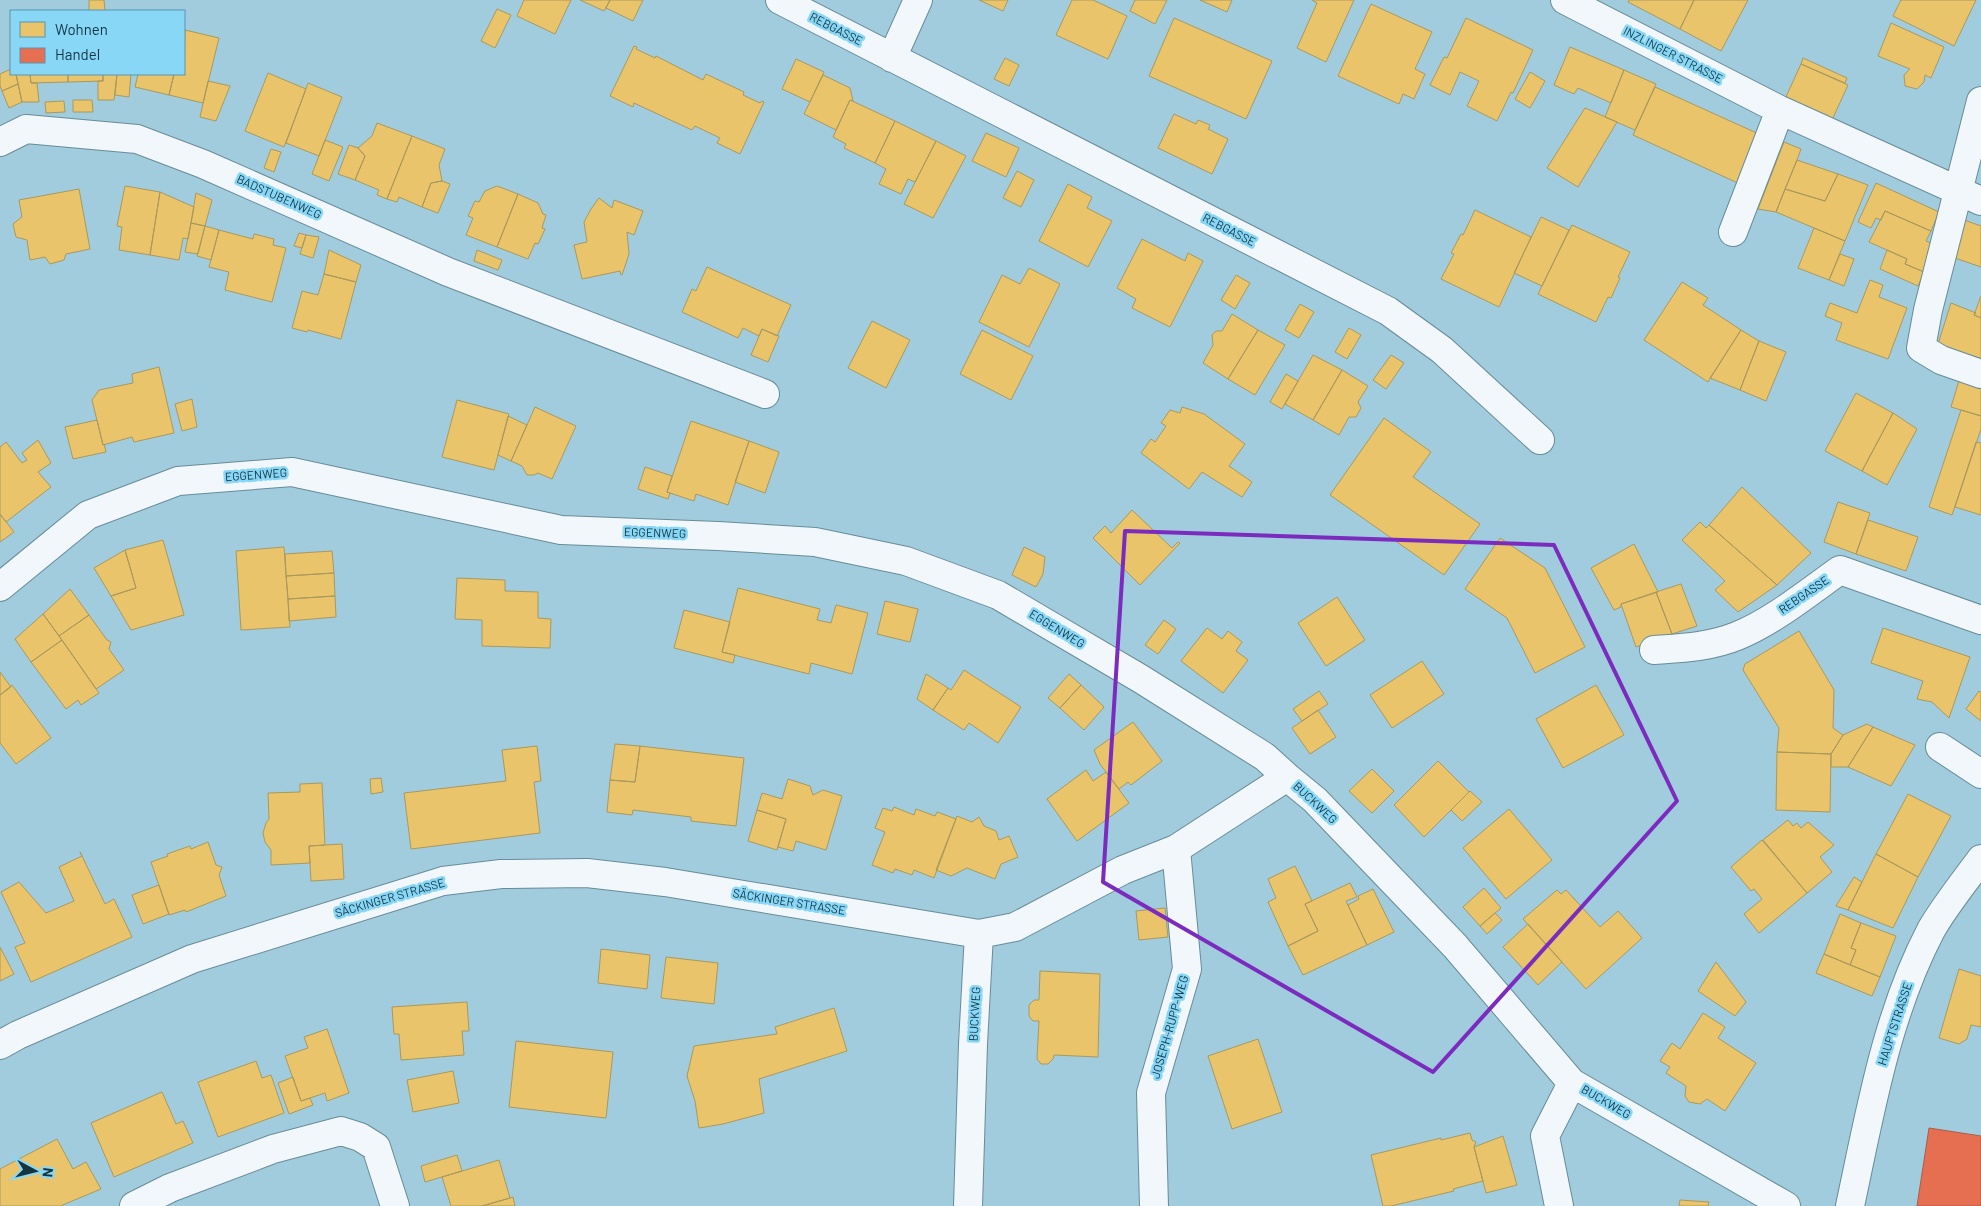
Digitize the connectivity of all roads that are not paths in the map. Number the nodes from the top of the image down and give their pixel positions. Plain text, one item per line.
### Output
1 (780, 0) edge
2 (918, 0) edge
3 (1565, 0) edge
4 (892, 58) junction
5 (1981, 101) edge
6 (1780, 110) junction
7 (0, 142) edge
8 (1969, 196) edge
9 (1733, 232) dead end
10 (1981, 374) edge
11 (764, 394) dead end
12 (1540, 440) dead end
13 (0, 588) edge
14 (1981, 620) edge
15 (1654, 650) dead end
16 (1940, 747) dead end
17 (1981, 774) edge
18 (1287, 777) junction
19 (1176, 849) junction
20 (1981, 859) edge
21 (979, 934) junction
22 (0, 1045) edge
23 (1572, 1083) junction
24 (134, 1206) edge
25 (395, 1206) edge
26 (968, 1206) edge
27 (1154, 1206) edge
28 (1559, 1206) edge
29 (1786, 1206) edge
30 (1850, 1206) edge

1 - 4 street, REBGASSE
2 - 4 street
3 - 6 street, INZLINGER STRASSE
4 - 12 street, REBGASSE
5 - 8 street
6 - 8 street, INZLINGER STRASSE
6 - 9 street
7 - 11 street, BADSTUBENWEG
8 - 10 street
13 - 18 street, EGGENWEG
14 - 15 street, REBGASSE
16 - 17 street
18 - 19 street, BUCKWEG
18 - 23 street, BUCKWEG
19 - 21 street, BUCKWEG
19 - 27 street, JOSEPH-RUPP-WEG
20 - 30 street, HAUPTSTRASSE
21 - 22 street, SÄCKINGER STRASSE
21 - 26 street, BUCKWEG
23 - 28 street
23 - 29 street, BUCKWEG
24 - 25 street

